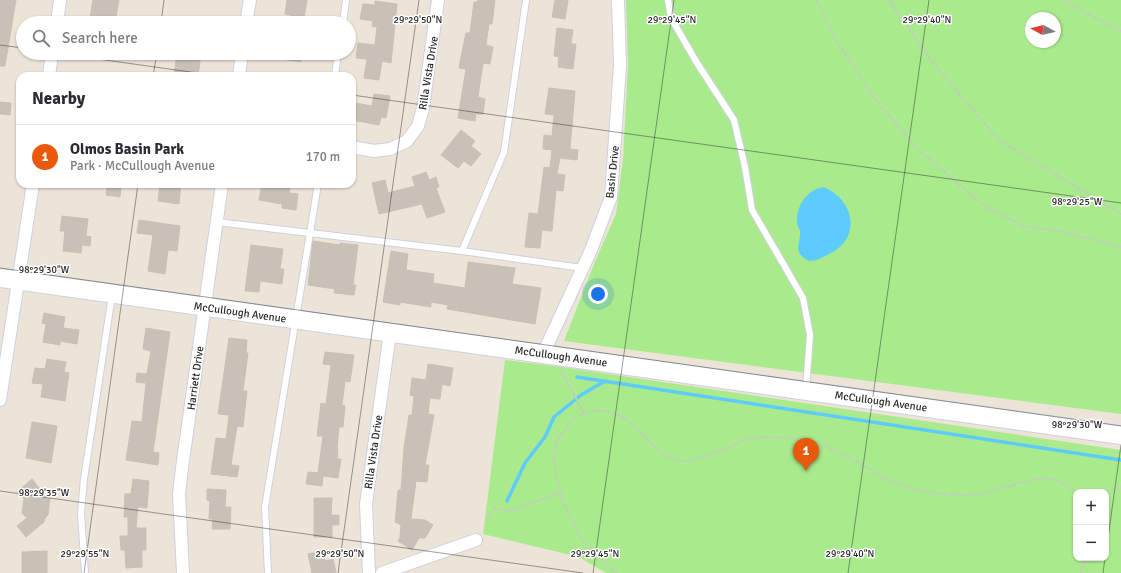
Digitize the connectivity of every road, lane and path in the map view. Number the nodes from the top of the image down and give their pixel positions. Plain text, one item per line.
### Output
1 (60, 0) edge
2 (250, 0) edge
3 (346, 0) edge
4 (438, 0) edge
5 (526, 0) edge
6 (618, 0) edge
7 (668, 0) edge
8 (817, 0) edge
9 (889, 0) edge
10 (1062, 0) edge
11 (58, 16) edge
12 (247, 16) edge
13 (344, 16) edge
14 (1121, 31) edge
15 (51, 60) edge
16 (241, 60) edge
17 (337, 60) edge
18 (50, 72) edge
19 (240, 72) edge
20 (336, 72) edge
21 (356, 149) edge
22 (32, 188) edge
23 (221, 188) edge
24 (317, 188) edge
25 (1121, 214) edge
26 (217, 222) junction
27 (309, 233) junction
28 (1121, 247) edge
29 (462, 251) junction
30 (582, 268) junction
31 (0, 278) edge
32 (18, 281) junction
33 (112, 294) junction
34 (206, 307) junction
35 (297, 320) junction
36 (390, 333) junction
37 (543, 354) junction
38 (558, 370) dead end
39 (805, 391) junction
40 (0, 400) edge
41 (584, 413) junction
42 (1121, 435) edge
43 (1121, 487) edge
44 (1073, 490) edge
45 (1109, 491) edge
46 (560, 493) junction
47 (487, 522) dead end
48 (476, 540) dead end
49 (1085, 561) edge
50 (85, 573) edge
51 (183, 573) edge
52 (268, 573) edge
53 (369, 573) edge
54 (382, 573) edge
55 (618, 573) edge
56 (1081, 573) edge

1 - 11 street
2 - 12 street
3 - 13 lane
4 - 21 street, Rilla Vista Drive
5 - 29 lane
6 - 30 street, Basin Drive
7 - 39 lane
8 - 28 path
9 - 25 path
10 - 14 path
15 - 18 street
16 - 19 street
17 - 20 lane
22 - 32 street
23 - 26 street, Harriett Drive
24 - 27 lane
26 - 27 lane
26 - 34 street, Harriett Drive
27 - 29 lane
27 - 35 lane
29 - 30 lane
30 - 37 street, Basin Drive
31 - 32 main road, McCullough Avenue
32 - 33 main road, McCullough Avenue
32 - 40 street
33 - 34 main road, McCullough Avenue
33 - 50 lane
34 - 35 main road, McCullough Avenue
34 - 51 street, Harriett Drive
35 - 36 main road, McCullough Avenue
35 - 52 lane
36 - 37 main road, McCullough Avenue
36 - 53 street, Rilla Vista Drive
37 - 39 main road, McCullough Avenue
38 - 41 path
39 - 42 main road, McCullough Avenue
41 - 44 path
41 - 46 path
43 - 45 path
46 - 47 path
46 - 55 path
48 - 54 street
49 - 56 path

